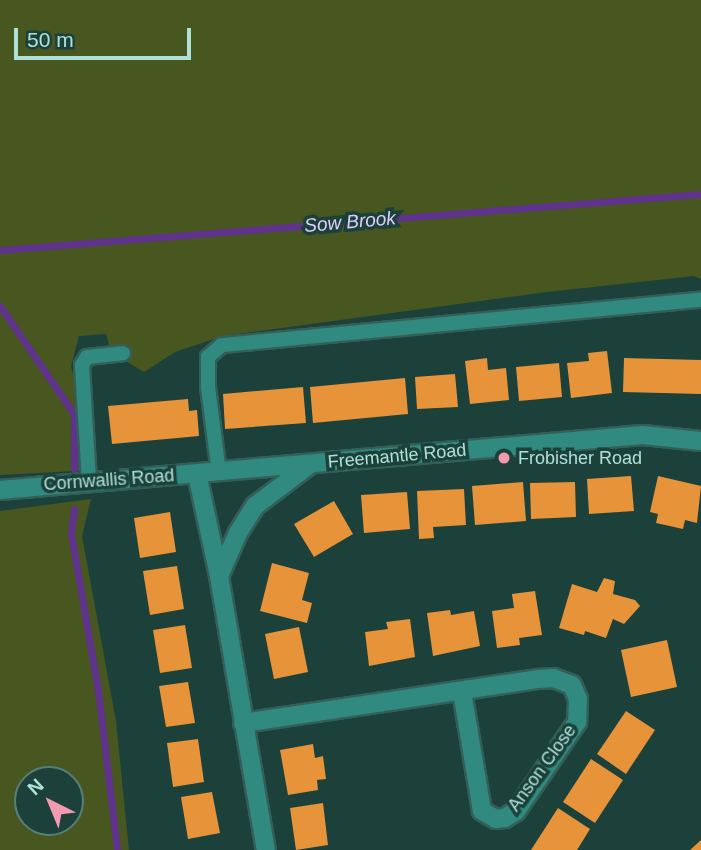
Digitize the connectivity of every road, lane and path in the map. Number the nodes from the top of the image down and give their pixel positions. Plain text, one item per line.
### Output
1 (701, 300) edge
2 (123, 353) dead end
3 (701, 441) edge
4 (311, 463) junction
5 (219, 473) junction
6 (197, 474) junction
7 (89, 481) junction
8 (0, 490) edge
9 (219, 576) junction
10 (462, 692) junction
11 (243, 723) junction
12 (266, 850) edge

1 - 5 lane
2 - 7 lane
3 - 4 street, Freemantle Road
4 - 5 street, Freemantle Road
4 - 9 street
5 - 6 street, Cornwallis Road
6 - 7 street, Cornwallis Road
6 - 9 street
7 - 8 street, Cornwallis Road
9 - 11 street
10 - 10 street, Anson Close
10 - 11 street, Anson Close
11 - 12 street

